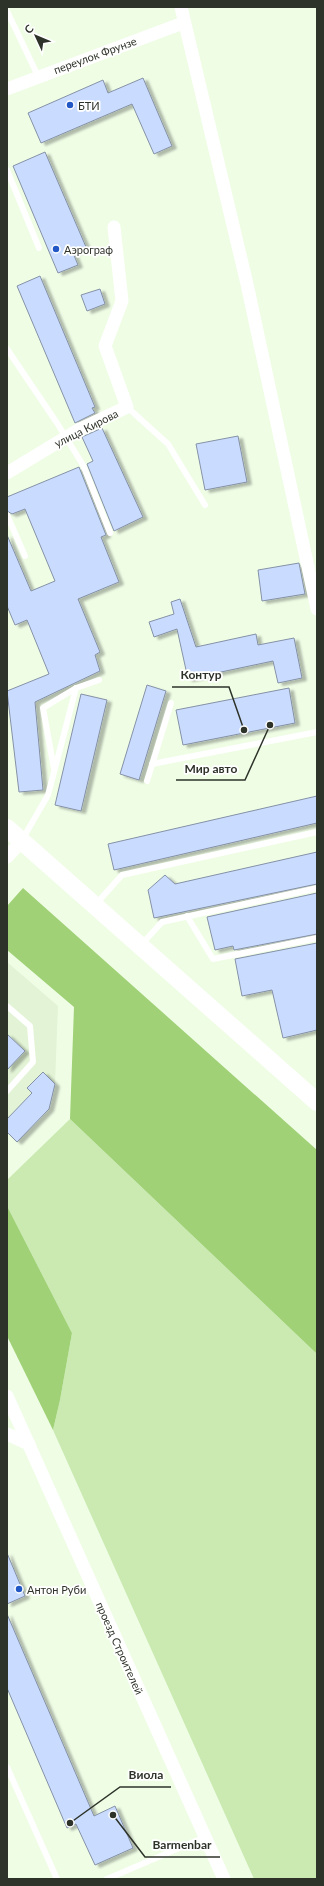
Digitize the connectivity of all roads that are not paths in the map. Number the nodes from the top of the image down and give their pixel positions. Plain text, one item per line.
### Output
1 (181, 7) edge
2 (7, 11) edge
3 (183, 22) junction
4 (38, 76) junction
5 (7, 89) edge
6 (7, 170) edge
7 (114, 227) dead end
8 (39, 248) dead end
9 (7, 349) edge
10 (127, 408) junction
11 (66, 438) junction
12 (7, 472) edge
13 (205, 505) dead end
14 (7, 515) edge
15 (110, 532) dead end
16 (25, 556) dead end
17 (317, 608) edge
18 (99, 680) dead end
19 (76, 688) junction
20 (171, 703) dead end
21 (317, 732) edge
22 (152, 764) junction
23 (54, 772) junction
24 (147, 781) dead end
25 (7, 828) edge
26 (317, 832) edge
27 (22, 841) junction
28 (7, 857) edge
29 (317, 888) edge
30 (95, 906) junction
31 (187, 916) junction
32 (317, 938) edge
33 (140, 946) junction
34 (7, 1006) edge
35 (7, 1091) edge
36 (317, 1102) edge
37 (7, 1396) edge
38 (7, 1434) edge
39 (29, 1444) junction
40 (7, 1767) edge
41 (205, 1837) junction
42 (57, 1879) edge
43 (107, 1879) edge
44 (224, 1879) edge

1 - 3 street
2 - 4 lane
3 - 4 street, переулок Фрунзе
3 - 17 street
4 - 5 street, переулок Фрунзе
6 - 8 lane
7 - 10 street, улица Кирова
9 - 11 lane
10 - 11 street, улица Кирова
10 - 13 lane
11 - 12 street, улица Кирова
11 - 15 lane
14 - 16 lane
18 - 19 lane
19 - 23 lane
19 - 23 lane
20 - 22 lane
21 - 22 lane
22 - 24 lane
23 - 27 lane
25 - 27 street
26 - 30 lane
27 - 28 street
27 - 30 street
29 - 31 lane
30 - 33 street
31 - 32 lane
31 - 33 lane
33 - 36 street
34 - 35 lane
37 - 39 street, проезд Строителей
38 - 39 street
39 - 41 street, проезд Строителей
40 - 42 lane
41 - 43 lane
41 - 44 street, проезд Строителей

